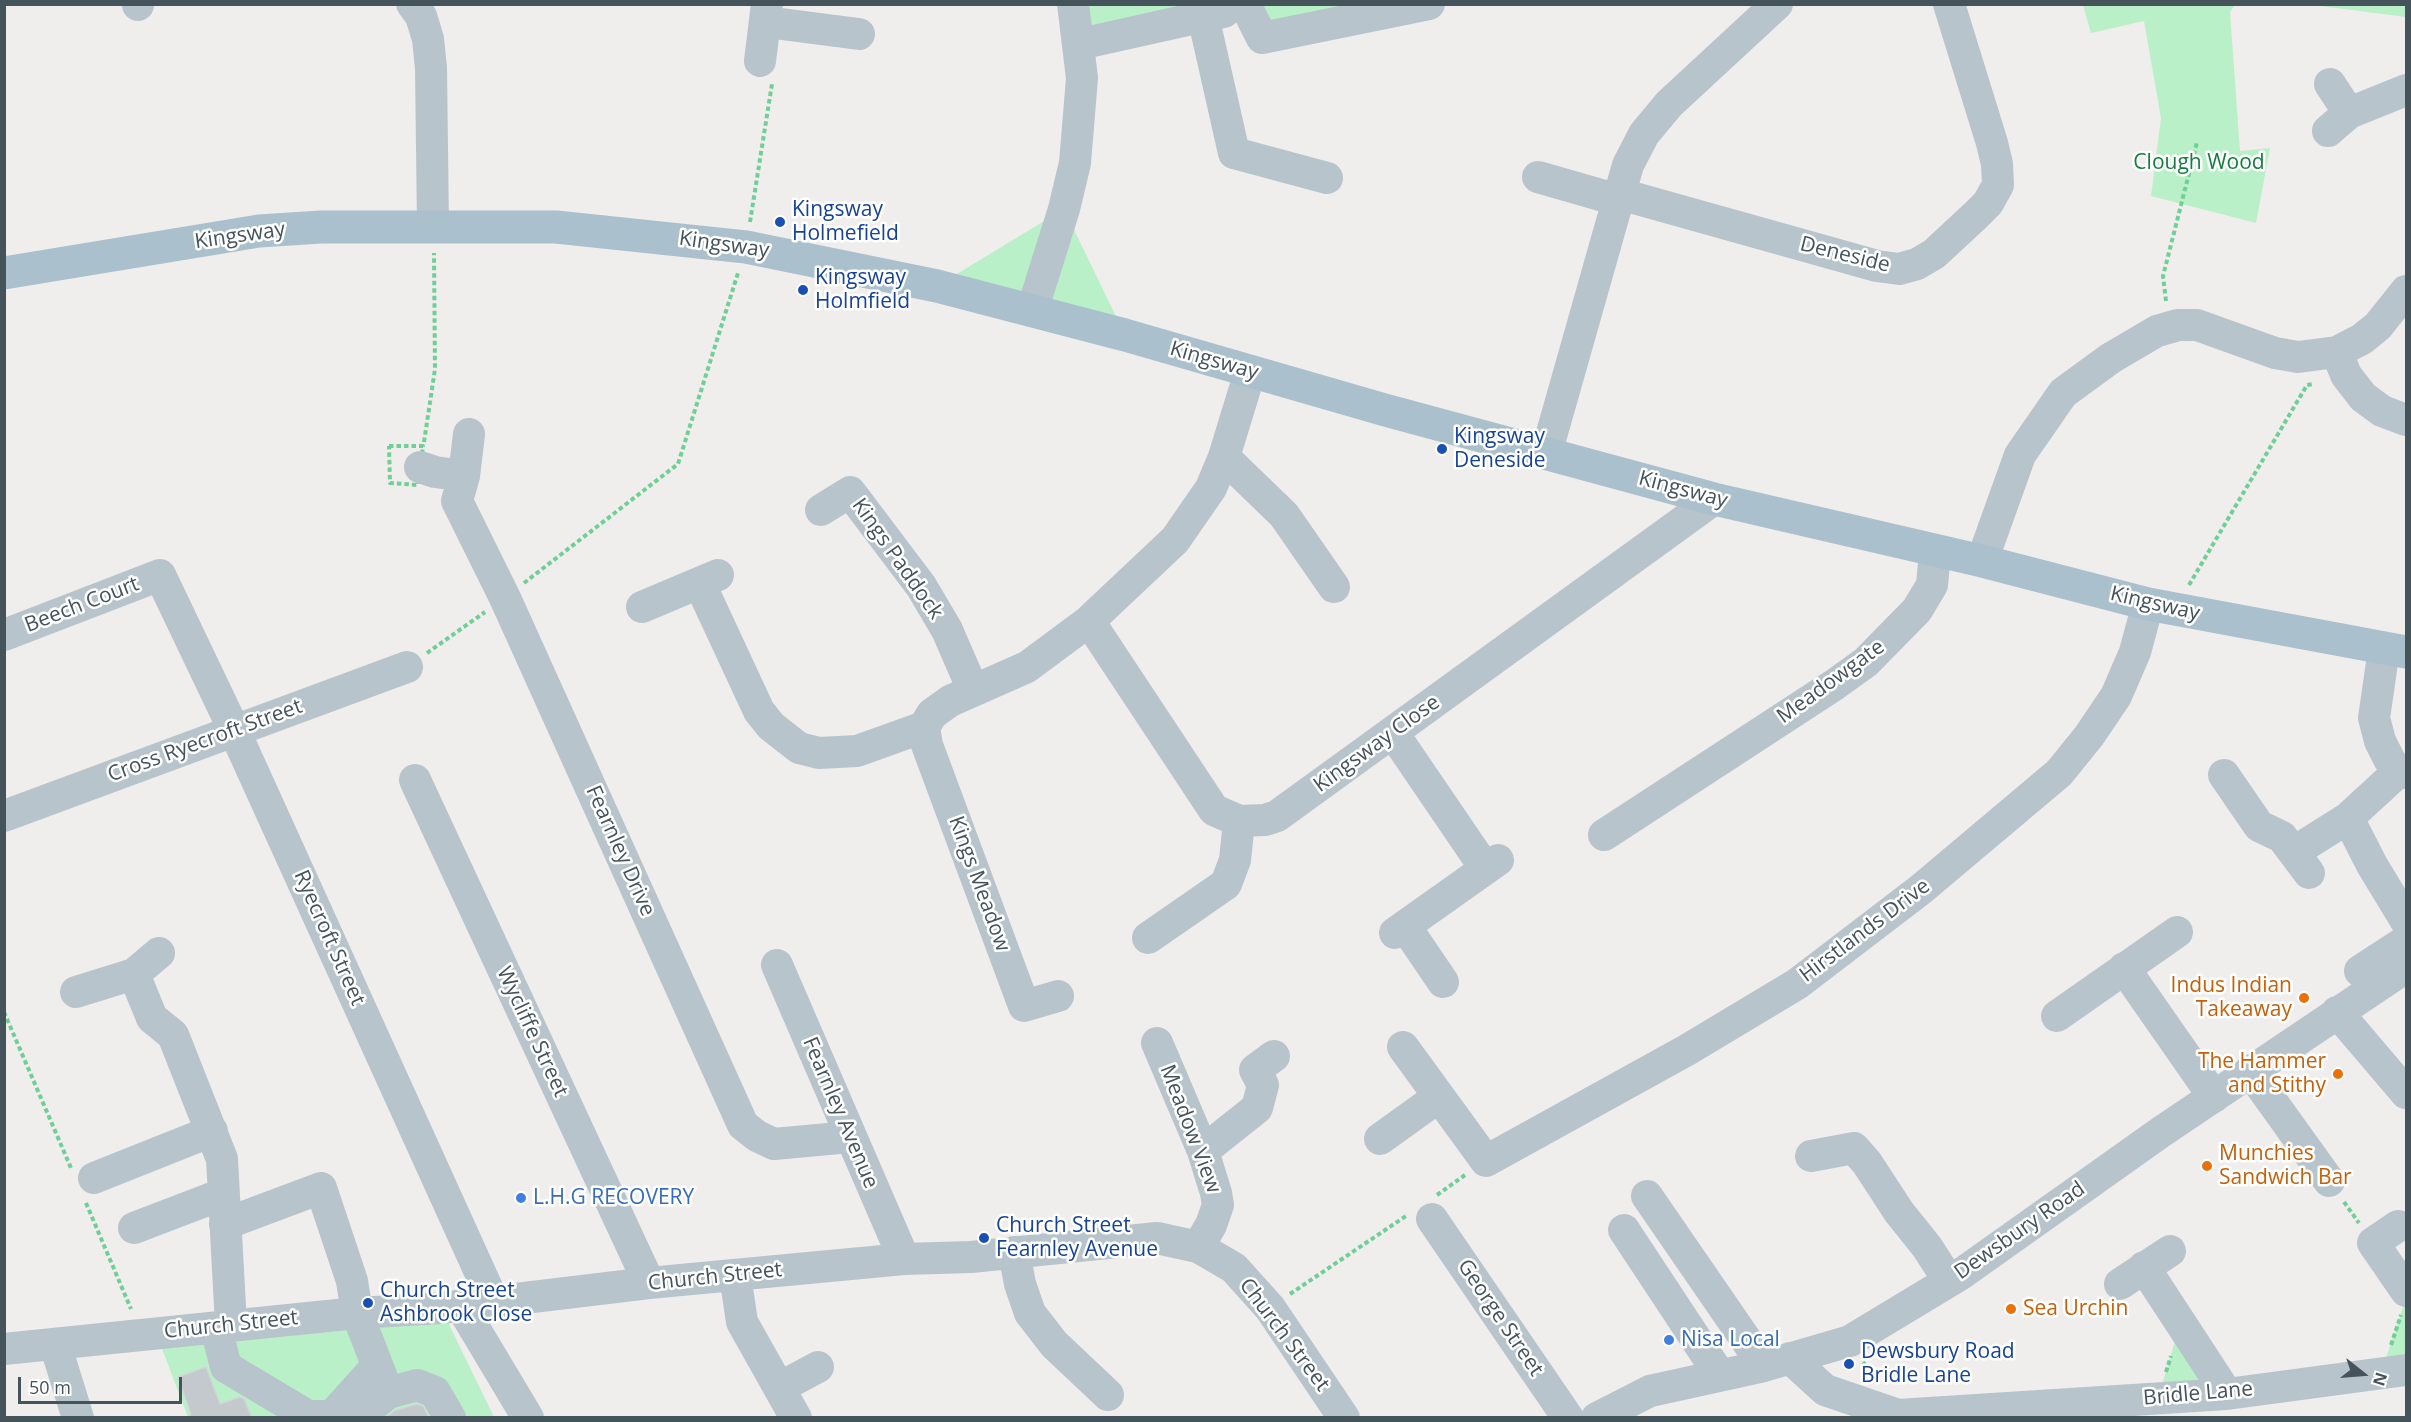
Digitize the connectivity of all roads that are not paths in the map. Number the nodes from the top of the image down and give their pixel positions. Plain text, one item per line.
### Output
1 (412, 4) edge
2 (1073, 4) edge
3 (1429, 4) edge
4 (1777, 4) edge
5 (1949, 4) edge
6 (1245, 6) edge
7 (766, 13) edge
8 (1203, 16) junction
9 (859, 34) dead end
10 (1080, 44) junction
11 (760, 61) road end
12 (2330, 84) dead end
13 (2406, 90) edge
14 (1539, 177) dead end
15 (1327, 178) dead end
16 (1619, 197) junction
17 (433, 227) junction
18 (4, 273) edge
19 (2406, 291) edge
20 (1032, 311) junction
21 (2341, 364) junction
22 (1250, 372) junction
23 (2406, 420) edge
24 (469, 434) dead end
25 (1546, 454) junction
26 (421, 456) road end
27 (1224, 458) junction
28 (464, 476) junction
29 (1714, 499) junction
30 (821, 510) dead end
31 (1935, 552) junction
32 (1982, 561) junction
33 (160, 575) joint
34 (1334, 587) dead end
35 (2162, 607) junction
36 (642, 608) dead end
37 (1089, 621) junction
38 (4, 635) edge
39 (2399, 651) edge
40 (407, 667) road end
41 (973, 690) junction
42 (924, 727) junction
43 (234, 730) junction
44 (1393, 733) junction
45 (2402, 773) edge
46 (2224, 774) dead end
47 (415, 780) dead end
48 (4, 816) edge
49 (2348, 818) junction
50 (1239, 821) junction
51 (1604, 835) dead end
52 (2406, 921) edge
53 (2177, 932) dead end
54 (1148, 938) dead end
55 (2406, 940) edge
56 (159, 953) dead end
57 (777, 965) dead end
58 (2406, 967) edge
59 (2124, 968) junction
60 (2360, 971) dead end
61 (134, 974) junction
62 (1443, 982) dead end
63 (76, 992) dead end
64 (1058, 996) dead end
65 (2337, 1012) junction
66 (2058, 1016) dead end
67 (1157, 1043) dead end
68 (1403, 1047) dead end
69 (1274, 1056) dead end
70 (2250, 1071) junction
71 (2406, 1093) edge
72 (2214, 1097) junction
73 (1437, 1098) junction
74 (212, 1131) junction
75 (850, 1137) junction
76 (1380, 1139) dead end
77 (1203, 1152) junction
78 (1811, 1156) dead end
79 (94, 1178) dead end
80 (2329, 1181) road end
81 (223, 1194) junction
82 (1647, 1196) dead end
83 (1422, 1212) road end
84 (225, 1224) junction
85 (134, 1228) dead end
86 (1624, 1230) dead end
87 (2386, 1234) road end
88 (1198, 1247) junction
89 (1014, 1252) junction
90 (904, 1259) junction
91 (2145, 1268) dead end
92 (735, 1275) junction
93 (1955, 1277) junction
94 (649, 1283) junction
95 (2405, 1300) edge
96 (494, 1303) junction
97 (461, 1306) junction
98 (357, 1312) junction
99 (223, 1327) junction
100 (55, 1344) junction
101 (4, 1348) edge
102 (1777, 1362) junction
103 (818, 1367) dead end
104 (2394, 1372) edge
105 (1719, 1374) junction
106 (382, 1379) junction
107 (779, 1388) junction
108 (2227, 1394) junction
109 (1108, 1395) dead end
110 (1898, 1416) edge
111 (78, 1418) edge
112 (357, 1418) edge
113 (450, 1418) edge
114 (528, 1418) edge
115 (796, 1418) edge
116 (1344, 1418) edge
117 (1568, 1418) edge
118 (1597, 1418) edge

1 - 17 street
2 - 10 street
3 - 6 street
4 - 16 street
5 - 16 street, Deneside
6 - 8 street
7 - 9 street
7 - 11 street
8 - 10 street
8 - 15 street
10 - 20 street
12 - 13 street
14 - 16 street, Deneside
16 - 25 street
17 - 18 main road, Kingsway
17 - 20 main road, Kingsway
19 - 21 street
20 - 22 main road, Kingsway
21 - 23 street
21 - 32 street
22 - 25 main road, Kingsway
22 - 27 street
24 - 28 street, Fearnley Drive
25 - 29 main road, Kingsway
26 - 28 street
27 - 34 street
27 - 37 street
28 - 75 street, Fearnley Drive
29 - 31 main road, Kingsway
29 - 44 street, Kingsway Close
30 - 41 street, Kings Paddock
31 - 32 main road, Kingsway
31 - 51 street, Meadowgate
32 - 35 main road, Kingsway
33 - 38 street, Beech Court
33 - 43 street, Ryecroft Street
35 - 39 main road, Kingsway
35 - 73 street, Hirstlands Drive
36 - 42 street
37 - 41 street
37 - 50 street
39 - 45 street
40 - 43 street, Cross Ryecroft Street
41 - 42 street
42 - 64 street, Kings Meadow
43 - 48 street, Cross Ryecroft Street
43 - 96 street, Ryecroft Street
44 - 50 street, Kingsway Close
44 - 62 street
45 - 49 street
46 - 49 street
47 - 94 street, Wycliffe Street
49 - 52 street
50 - 54 street
53 - 59 street
55 - 60 street
56 - 61 street
57 - 75 street, Fearnley Avenue
58 - 65 street, Dewsbury Road
59 - 66 street
59 - 72 street
61 - 63 street
61 - 74 street
65 - 70 street, Dewsbury Road
65 - 71 street
67 - 77 street, Meadow View
68 - 73 street
69 - 77 street
70 - 72 street, Dewsbury Road
70 - 80 street
72 - 93 street, Dewsbury Road
73 - 76 street
74 - 79 street
74 - 81 street
75 - 90 street, Fearnley Avenue
77 - 88 street, Meadow View
78 - 93 street
81 - 84 street
81 - 85 street
82 - 102 street, Bridle Lane
83 - 117 street, George Street
84 - 98 street
84 - 99 street
86 - 105 street
87 - 95 street
88 - 89 street, Church Street
88 - 116 street, Church Street
89 - 90 street, Church Street
89 - 109 street
90 - 92 street, Church Street
91 - 108 street
92 - 94 street, Church Street
92 - 107 street
93 - 102 street, Dewsbury Road
94 - 96 street, Church Street
96 - 97 street, Church Street
97 - 98 street, Church Street
97 - 114 street
98 - 99 street, Church Street
98 - 106 street
99 - 100 street, Church Street
99 - 106 street
100 - 101 street, Church Street
100 - 111 street
102 - 105 street, Dewsbury Road
102 - 110 street, Bridle Lane
103 - 107 street
104 - 108 street, Bridle Lane
105 - 118 street, Dewsbury Road
106 - 112 street
106 - 113 street
107 - 115 street
108 - 110 street, Bridle Lane

